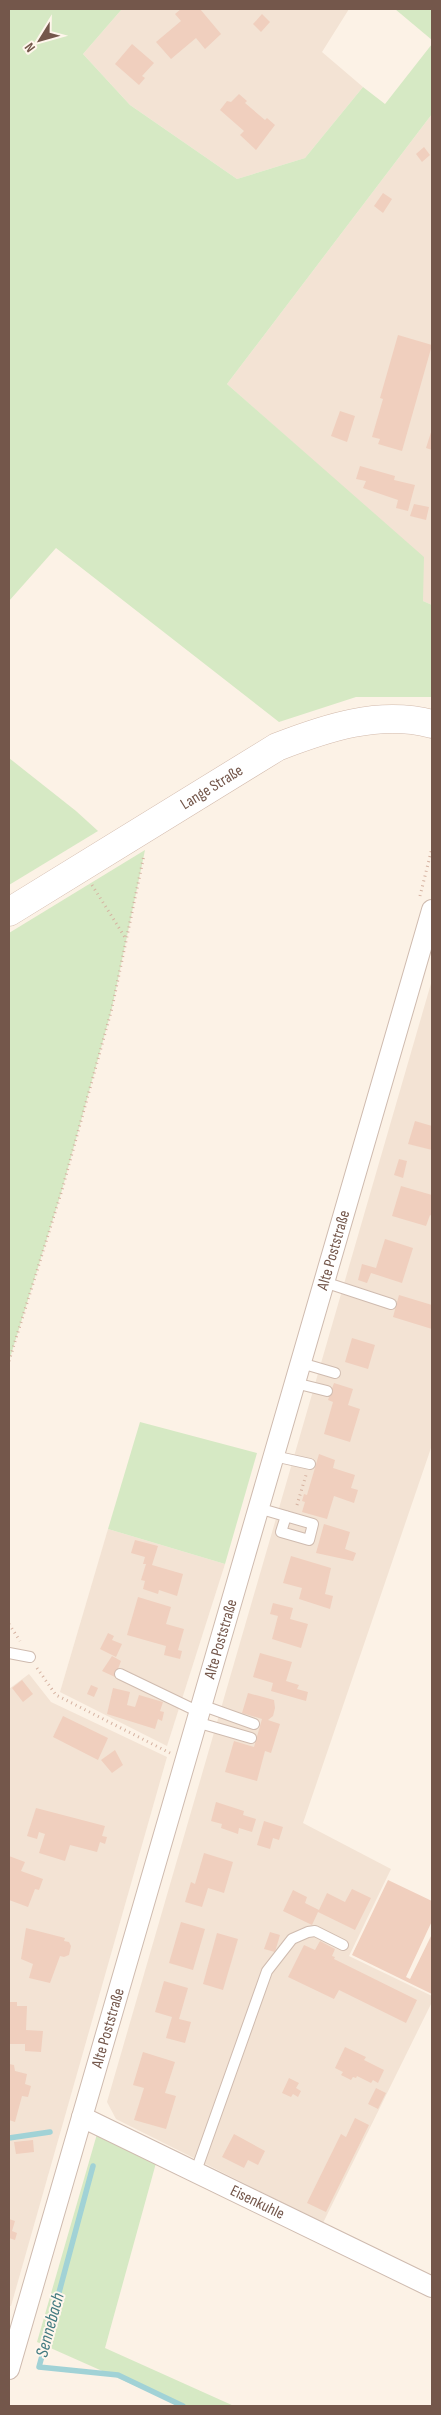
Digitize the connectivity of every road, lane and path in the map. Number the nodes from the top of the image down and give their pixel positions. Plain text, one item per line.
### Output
1 (432, 724) edge
2 (145, 850) dead end
3 (91, 882) dead end
4 (432, 910) edge
5 (9, 912) edge
6 (126, 940) junction
7 (324, 1282) junction
8 (391, 1304) dead end
9 (9, 1361) edge
10 (301, 1363) junction
11 (335, 1373) dead end
12 (295, 1383) junction
13 (327, 1391) dead end
14 (274, 1456) junction
15 (310, 1464) joint
16 (258, 1508) junction
17 (290, 1517) joint
18 (9, 1624) edge
19 (9, 1653) edge
20 (30, 1657) junction
21 (120, 1674) dead end
22 (199, 1713) junction
23 (254, 1724) dead end
24 (250, 1738) dead end
25 (172, 1755) dead end
26 (344, 1945) dead end
27 (82, 2117) junction
28 (196, 2171) junction
29 (432, 2287) edge
30 (9, 2369) edge

1 - 5 street, Lange Straße
2 - 6 path
3 - 6 path
4 - 7 street, Alte Poststraße
6 - 9 path
7 - 8 lane
7 - 10 street, Alte Poststraße
10 - 11 lane
10 - 12 street, Alte Poststraße
12 - 13 lane
12 - 14 street, Alte Poststraße
14 - 15 lane
14 - 16 street, Alte Poststraße
15 - 17 path
16 - 17 lane
16 - 22 street, Alte Poststraße
18 - 20 path
19 - 20 lane
20 - 25 path
21 - 22 lane
22 - 23 lane
22 - 24 lane
22 - 27 street, Alte Poststraße
26 - 28 lane
27 - 28 street, Eisenkuhle
27 - 30 street, Alte Poststraße
28 - 29 street, Eisenkuhle

